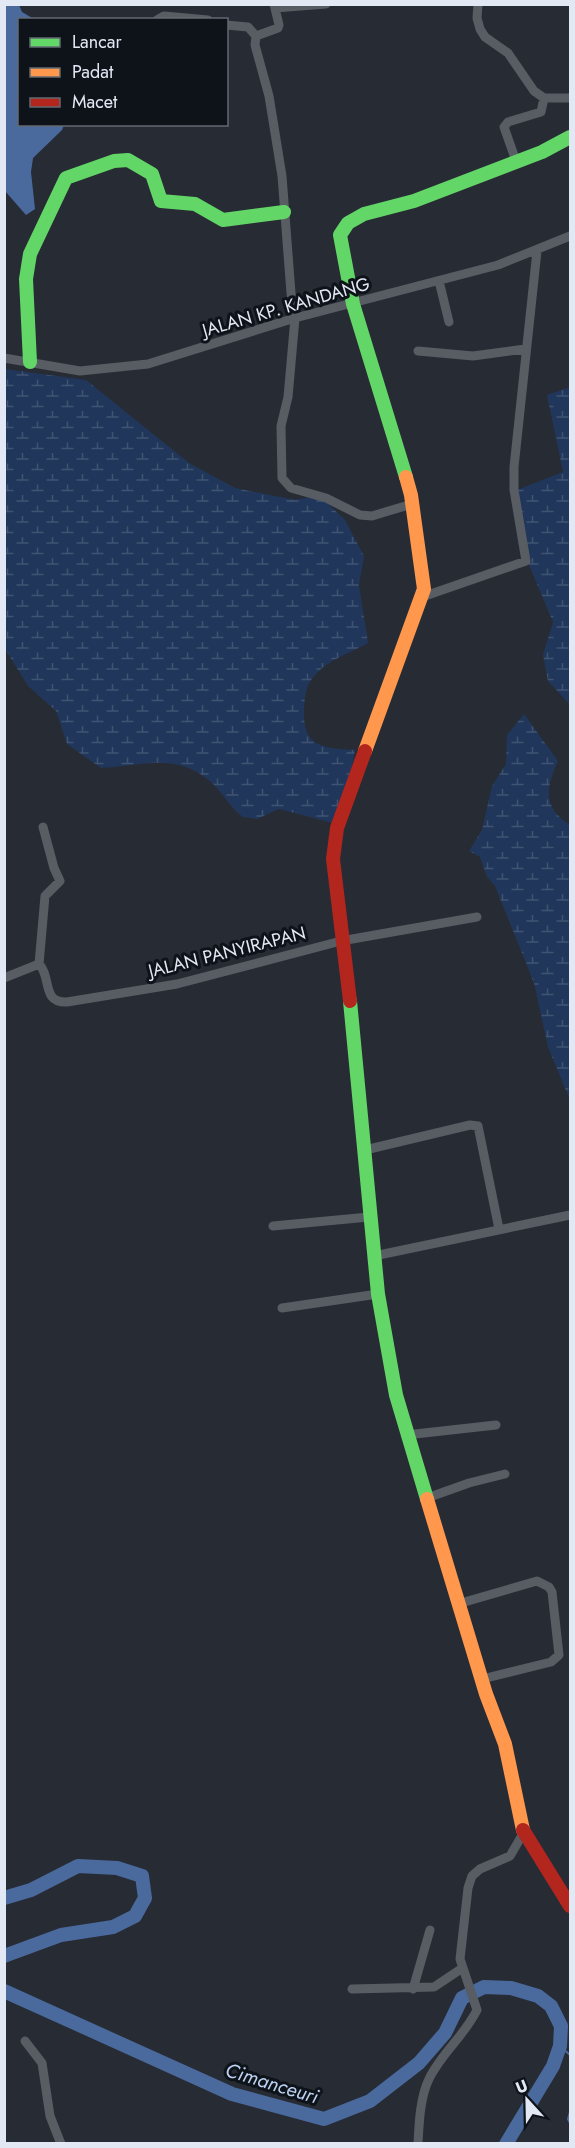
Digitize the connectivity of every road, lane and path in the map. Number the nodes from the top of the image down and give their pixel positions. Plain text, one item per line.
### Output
1 (326, 4) edge
2 (478, 4) edge
3 (275, 6) edge
4 (160, 18) edge
5 (186, 18) edge
6 (228, 25) edge
7 (256, 36) junction
8 (544, 98) junction
9 (570, 98) edge
10 (570, 137) edge
11 (516, 161) junction
12 (284, 212) junction
13 (570, 236) edge
14 (537, 251) junction
15 (438, 281) junction
16 (353, 304) junction
17 (296, 318) junction
18 (449, 322) dead end
19 (525, 349) junction
20 (418, 351) dead end
21 (4, 358) edge
22 (30, 362) junction
23 (412, 504) junction
24 (423, 597) junction
25 (43, 827) dead end
26 (477, 917) dead end
27 (341, 941) junction
28 (39, 964) junction
29 (4, 978) edge
30 (364, 1150) junction
31 (570, 1215) edge
32 (369, 1217) junction
33 (273, 1226) dead end
34 (499, 1229) junction
35 (374, 1256) junction
36 (378, 1294) junction
37 (282, 1308) dead end
38 (496, 1425) dead end
39 (406, 1435) junction
40 (505, 1474) dead end
41 (427, 1498) junction
42 (461, 1603) junction
43 (482, 1679) junction
44 (524, 1832) junction
45 (570, 1906) edge
46 (430, 1930) dead end
47 (461, 1969) junction
48 (352, 1989) dead end
49 (413, 1989) junction
50 (25, 2041) dead end
51 (61, 2144) edge
52 (418, 2144) edge

1 - 3 street
2 - 8 street
3 - 7 street
4 - 5 street
6 - 7 street
7 - 12 street
8 - 9 street
8 - 11 street
10 - 11 street
11 - 16 street
12 - 17 street
12 - 22 street
13 - 14 street, JALAN KP. KANDANG
14 - 15 street, JALAN KP. KANDANG
14 - 19 street
15 - 16 street, JALAN KP. KANDANG
15 - 18 street
16 - 17 street, JALAN KP. KANDANG
16 - 23 street
17 - 22 street, JALAN KP. KANDANG
17 - 23 street
19 - 20 street
19 - 24 street
21 - 22 street, JALAN KP. KANDANG
23 - 24 street
24 - 27 street
25 - 28 street
26 - 27 street
27 - 28 street, JALAN PANYIRAPAN
27 - 30 street
28 - 29 street
30 - 32 street
30 - 34 street
31 - 34 street
32 - 33 street
32 - 35 street
34 - 35 street
35 - 36 street
36 - 37 street
36 - 39 street
38 - 39 street
39 - 41 street
40 - 41 street
41 - 42 street
42 - 43 street
42 - 43 street
43 - 44 street
44 - 45 street
44 - 47 street
46 - 49 street
47 - 49 street
47 - 52 street
48 - 49 street
50 - 51 street

